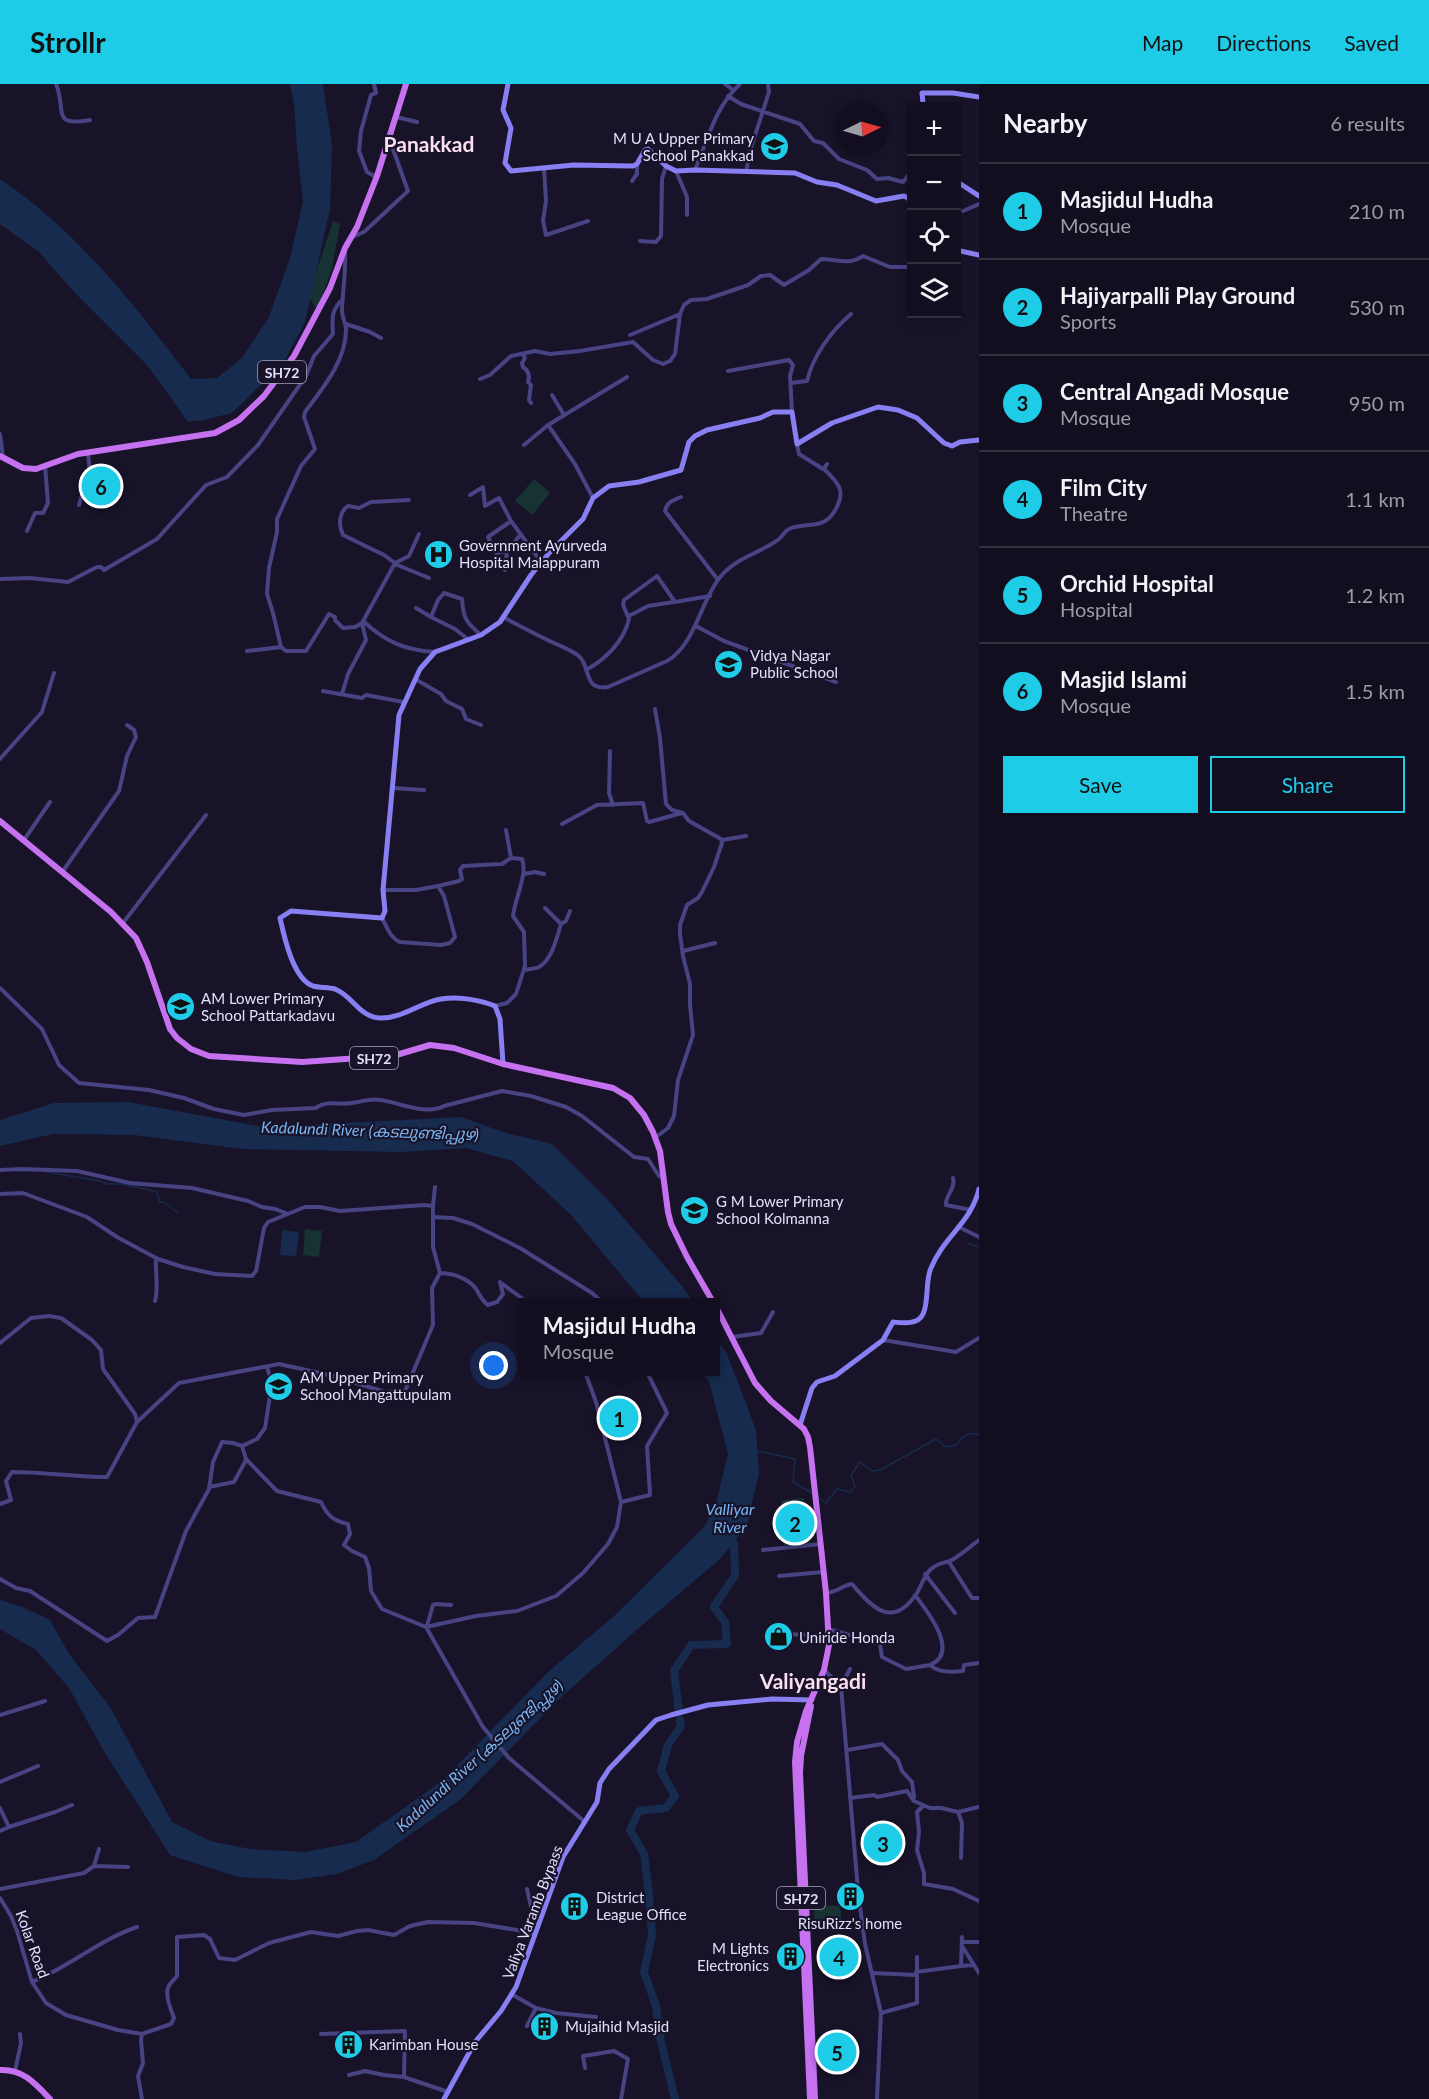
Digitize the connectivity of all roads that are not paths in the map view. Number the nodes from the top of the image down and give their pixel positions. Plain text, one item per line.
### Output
1 (56, 84) edge
2 (374, 84) edge
3 (406, 84) edge
4 (508, 84) edge
5 (725, 84) edge
6 (740, 84) edge
7 (768, 84) edge
8 (733, 90) junction
9 (728, 96) junction
10 (979, 96) edge
11 (923, 102) edge
12 (764, 112) junction
13 (396, 117) junction
14 (90, 120) dead end
15 (417, 122) dead end
16 (389, 138) junction
17 (637, 164) junction
18 (666, 166) junction
19 (544, 168) junction
20 (695, 170) junction
21 (676, 171) junction
22 (746, 172) junction
23 (376, 177) junction
24 (907, 177) edge
25 (632, 181) dead end
26 (961, 184) edge
27 (979, 196) edge
28 (907, 198) edge
29 (979, 204) edge
30 (963, 211) dead end
31 (687, 215) dead end
32 (588, 221) dead end
33 (351, 238) junction
34 (640, 241) dead end
35 (345, 248) junction
36 (961, 251) edge
37 (979, 255) edge
38 (907, 267) edge
39 (343, 298) junction
40 (680, 314) junction
41 (851, 314) dead end
42 (346, 324) junction
43 (630, 335) dead end
44 (381, 338) dead end
45 (523, 354) junction
46 (728, 370) dead end
47 (627, 377) dead end
48 (480, 380) dead end
49 (791, 383) junction
50 (552, 396) dead end
51 (531, 403) dead end
52 (792, 412) junction
53 (564, 415) junction
54 (548, 424) junction
55 (0, 434) edge
56 (979, 440) edge
57 (797, 444) junction
58 (524, 445) dead end
59 (88, 453) junction
60 (2, 457) edge
61 (827, 464) dead end
62 (45, 466) junction
63 (824, 469) junction
64 (470, 495) dead end
65 (681, 497) dead end
66 (592, 498) junction
67 (409, 500) dead end
68 (79, 505) dead end
69 (511, 521) junction
70 (27, 531) dead end
71 (419, 534) dead end
72 (521, 534) junction
73 (507, 552) junction
74 (541, 562) junction
75 (394, 564) junction
76 (505, 570) dead end
77 (429, 578) dead end
78 (0, 579) edge
79 (718, 579) junction
80 (710, 596) junction
81 (675, 602) junction
82 (416, 608) dead end
83 (629, 616) junction
84 (431, 617) junction
85 (503, 617) junction
86 (362, 622) junction
87 (696, 626) junction
88 (481, 635) junction
89 (470, 640) junction
90 (281, 647) junction
91 (248, 651) dead end
92 (435, 652) junction
93 (586, 670) junction
94 (54, 673) dead end
95 (415, 678) junction
96 (836, 682) dead end
97 (323, 691) dead end
98 (342, 694) junction
99 (403, 702) junction
100 (655, 709) dead end
101 (127, 725) dead end
102 (481, 725) dead end
103 (610, 751) dead end
104 (0, 759) edge
105 (393, 788) junction
106 (424, 790) dead end
107 (50, 802) dead end
108 (613, 805) junction
109 (683, 813) junction
110 (206, 815) dead end
111 (0, 821) edge
112 (562, 824) dead end
113 (506, 830) dead end
114 (746, 836) dead end
115 (24, 840) junction
116 (722, 840) junction
117 (511, 858) junction
118 (63, 871) junction
119 (524, 874) junction
120 (544, 874) dead end
121 (438, 886) junction
122 (383, 890) junction
123 (545, 908) dead end
124 (570, 911) dead end
125 (382, 918) junction
126 (123, 923) junction
127 (561, 924) junction
128 (715, 943) dead end
129 (683, 951) junction
130 (524, 970) junction
131 (0, 988) edge
132 (495, 1006) junction
133 (503, 1064) junction
134 (656, 1137) junction
135 (0, 1170) edge
136 (664, 1177) junction
137 (953, 1178) dead end
138 (435, 1187) dead end
139 (979, 1190) edge
140 (0, 1194) edge
141 (433, 1206) junction
142 (972, 1210) junction
143 (289, 1214) junction
144 (433, 1217) junction
145 (958, 1226) junction
146 (979, 1237) edge
147 (156, 1258) junction
148 (440, 1273) junction
149 (522, 1298) edge
150 (598, 1298) edge
151 (711, 1298) edge
152 (155, 1301) dead end
153 (772, 1312) dead end
154 (720, 1315) edge
155 (732, 1337) junction
156 (979, 1338) edge
157 (883, 1340) junction
158 (0, 1343) edge
159 (267, 1367) junction
160 (587, 1376) edge
161 (649, 1376) edge
162 (137, 1422) junction
163 (800, 1425) junction
164 (242, 1446) junction
165 (246, 1460) junction
166 (210, 1487) junction
167 (621, 1502) junction
168 (0, 1504) edge
169 (979, 1540) edge
170 (821, 1544) junction
171 (763, 1550) dead end
172 (949, 1562) junction
173 (824, 1572) junction
174 (926, 1574) junction
175 (779, 1576) dead end
176 (0, 1579) edge
177 (826, 1593) junction
178 (915, 1595) junction
179 (979, 1598) edge
180 (451, 1605) dead end
181 (955, 1612) dead end
182 (426, 1626) junction
183 (828, 1632) junction
184 (787, 1634) dead end
185 (979, 1663) edge
186 (930, 1665) junction
187 (850, 1669) dead end
188 (824, 1670) junction
189 (841, 1686) junction
190 (812, 1700) junction
191 (45, 1701) dead end
192 (0, 1715) edge
193 (847, 1750) junction
194 (38, 1766) dead end
195 (0, 1782) edge
196 (850, 1798) junction
197 (914, 1801) junction
198 (72, 1805) dead end
199 (923, 1806) junction
200 (979, 1807) edge
201 (0, 1808) edge
202 (958, 1812) junction
203 (585, 1822) junction
204 (9, 1827) junction
205 (0, 1831) edge
206 (99, 1849) dead end
207 (961, 1858) dead end
208 (94, 1866) junction
209 (128, 1867) dead end
210 (0, 1889) edge
211 (527, 1889) dead end
212 (0, 1898) edge
213 (979, 1900) edge
214 (137, 1927) dead end
215 (535, 1934) junction
216 (962, 1942) junction
217 (979, 1942) edge
218 (917, 1957) dead end
219 (974, 1965) junction
220 (961, 1966) junction
221 (872, 1973) junction
222 (916, 1973) junction
223 (979, 1973) edge
224 (32, 1982) junction
225 (512, 1994) junction
226 (536, 2008) junction
227 (881, 2013) junction
228 (596, 2017) dead end
229 (527, 2026) dead end
230 (20, 2034) dead end
231 (142, 2034) junction
232 (321, 2034) dead end
233 (585, 2068) dead end
234 (0, 2070) edge
235 (15, 2071) junction
236 (349, 2075) dead end
237 (404, 2077) junction
238 (448, 2092) junction
239 (50, 2099) edge
240 (142, 2099) edge
241 (444, 2099) edge
242 (621, 2099) edge
243 (810, 2099) edge
244 (815, 2099) edge
245 (877, 2099) edge

1 - 14 street
2 - 23 street
3 - 13 main road, SH72
4 - 19 street
5 - 8 street
6 - 8 street
7 - 12 street
8 - 9 street
9 - 12 street
9 - 20 street
10 - 11 street
12 - 22 street
12 - 24 street
13 - 15 street
13 - 16 main road, SH72
16 - 23 main road, SH72
16 - 33 street
17 - 18 street
17 - 19 street
17 - 25 street
18 - 21 street
18 - 34 street
19 - 32 street
20 - 21 street
20 - 22 street
21 - 31 street
22 - 28 street
23 - 33 main road, SH72
26 - 27 street
29 - 30 street
33 - 35 main road, SH72
35 - 39 street
35 - 59 main road, SH72
36 - 37 street
38 - 40 street
39 - 42 street
39 - 78 street
40 - 43 street
40 - 45 street
41 - 49 street
42 - 44 street
42 - 90 street
45 - 48 street
45 - 51 street
46 - 49 street
47 - 53 street
49 - 52 street
50 - 53 street
52 - 57 street
52 - 66 street
53 - 54 street
54 - 58 street
54 - 66 street
55 - 60 street
56 - 57 street
57 - 63 street
59 - 62 main road, SH72
59 - 68 street
60 - 62 main road, SH72
61 - 63 street
62 - 70 street
63 - 79 street
64 - 69 street
65 - 79 street
66 - 74 street
67 - 75 street
69 - 72 street
69 - 73 street
71 - 75 street
72 - 73 street
72 - 74 street
73 - 76 street
74 - 85 street
75 - 77 street
75 - 86 street
79 - 80 street
80 - 81 street
80 - 87 street
81 - 83 street
81 - 83 street
82 - 84 street
83 - 93 street
84 - 88 street
84 - 89 street
85 - 88 street
85 - 93 street
86 - 90 street
86 - 92 street
86 - 98 street
87 - 93 street
87 - 96 street
88 - 89 street
89 - 92 street
90 - 91 street
92 - 95 street
94 - 104 street
95 - 99 street
95 - 102 street
97 - 98 street
98 - 99 street
99 - 105 street
100 - 109 street
101 - 118 street
103 - 108 street
105 - 106 street
105 - 122 street
107 - 115 street
108 - 109 street
108 - 112 street
109 - 116 street
110 - 126 street
111 - 115 main road, SH72
113 - 117 street
114 - 116 street
115 - 118 main road, SH72
116 - 129 street
117 - 119 street
117 - 121 street
118 - 126 main road, SH72
119 - 120 street
119 - 130 street
121 - 122 street
121 - 125 street
122 - 125 street
123 - 127 street
124 - 127 street
125 - 132 street
126 - 133 main road, SH72
127 - 130 street
128 - 129 street
129 - 134 street
130 - 132 street
131 - 136 street
132 - 133 street
133 - 134 main road, SH72
134 - 136 main road, SH72
135 - 143 street
136 - 151 main road, SH72
137 - 142 street
138 - 141 street
139 - 142 street
140 - 147 street
141 - 143 street
141 - 144 street
142 - 145 street
143 - 147 street
144 - 148 street
144 - 150 street
145 - 146 street
145 - 157 street
147 - 152 street
148 - 149 street
148 - 159 street
153 - 155 street
154 - 155 main road, SH72
155 - 163 main road, SH72
156 - 157 street
157 - 163 street
158 - 162 street
159 - 162 street
159 - 164 street
160 - 167 street
161 - 167 street
162 - 168 street
163 - 170 main road, SH72
164 - 165 street
164 - 166 street
165 - 166 street
165 - 182 street
166 - 176 street
167 - 182 street
169 - 172 street
170 - 171 street
170 - 173 main road, SH72
172 - 174 street
172 - 179 street
173 - 175 street
173 - 177 main road, SH72
174 - 178 street
174 - 181 street
177 - 178 street
177 - 183 main road, SH72
178 - 186 street
180 - 182 street
182 - 203 street
183 - 184 street
183 - 186 street
183 - 188 main road, SH72
185 - 186 street
187 - 189 street
188 - 189 street
188 - 190 main road, SH72
189 - 193 street
190 - 203 street, Valiya Varamb Bypass
190 - 243 main road, SH72
190 - 244 main road, SH72
191 - 192 street
193 - 196 street
193 - 197 street
194 - 195 street
196 - 197 street
196 - 221 street
197 - 199 street
198 - 204 street
199 - 202 street
199 - 213 street
200 - 202 street
201 - 204 street
202 - 207 street
203 - 215 street, Valiya Varamb Bypass
204 - 205 street
206 - 208 street
208 - 209 street
208 - 210 street
211 - 215 street
212 - 224 street, Kolar Road
214 - 224 street
215 - 225 street, Valiya Varamb Bypass
215 - 231 street
216 - 217 street
216 - 219 street
216 - 220 street
218 - 222 street
219 - 220 street
219 - 223 street
220 - 222 street
221 - 222 street
221 - 227 street
222 - 227 street
224 - 231 street, Kolar Road
225 - 226 street
225 - 238 street, Valiya Varamb Bypass
226 - 228 street
226 - 229 street
227 - 245 street
230 - 235 street
231 - 240 street
232 - 237 street
233 - 242 street
234 - 235 main road
235 - 239 main road
236 - 237 street
237 - 238 street
238 - 241 street, Valiya Varamb Bypass

